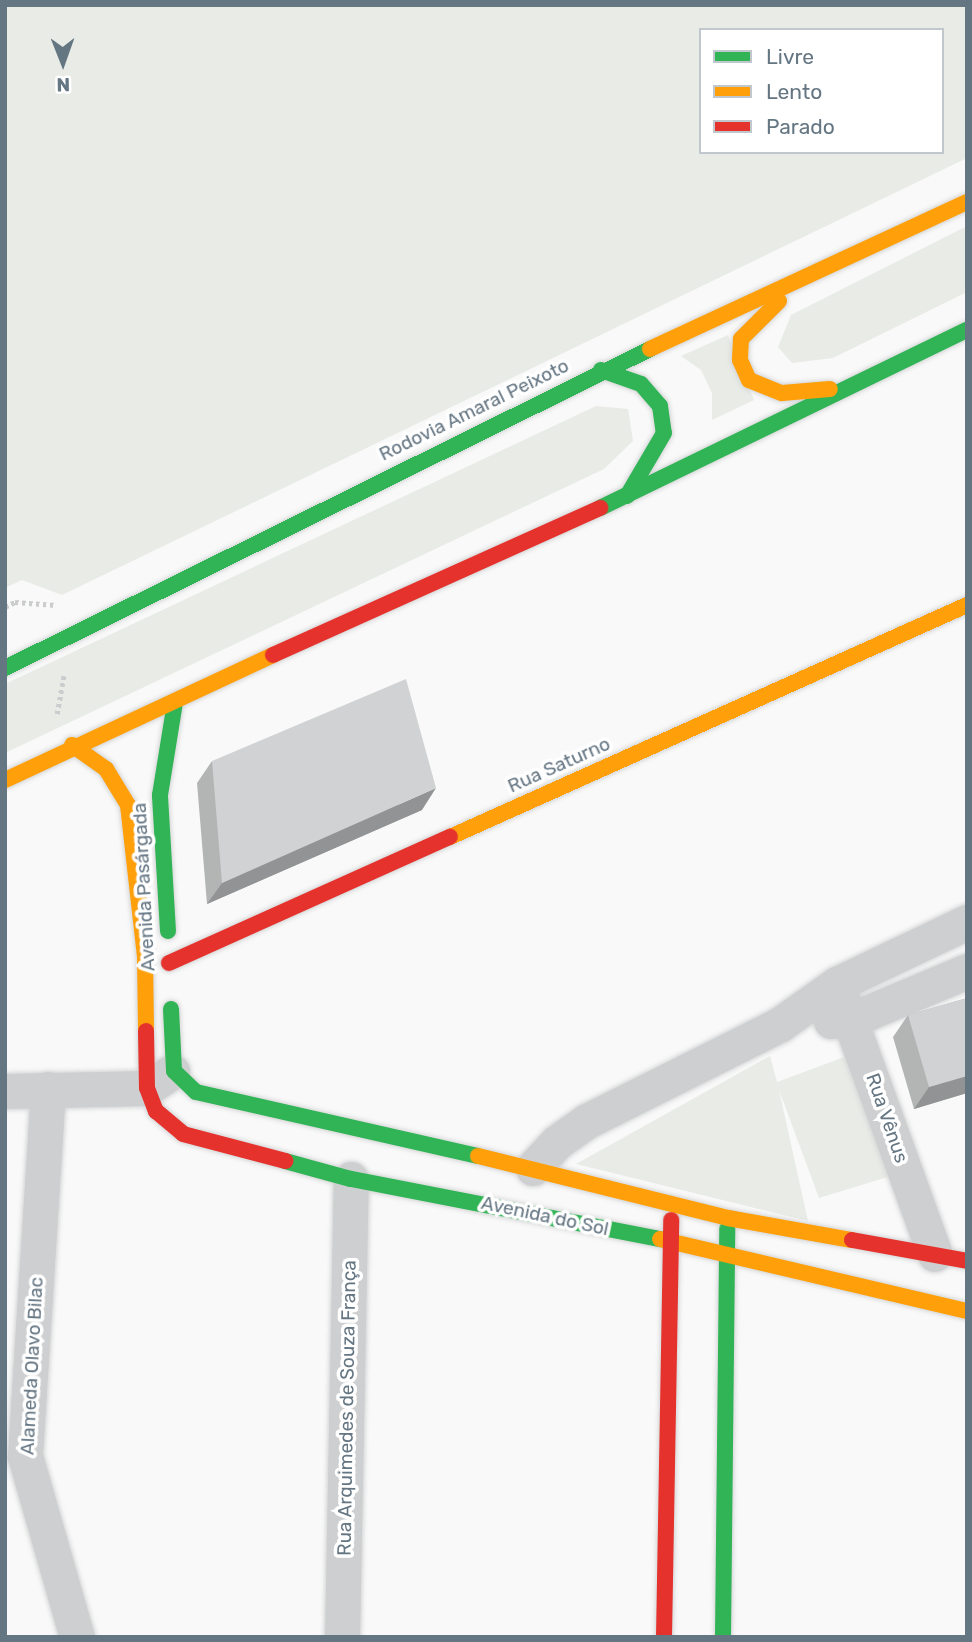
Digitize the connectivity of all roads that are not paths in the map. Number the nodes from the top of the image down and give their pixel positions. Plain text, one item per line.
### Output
1 (967, 202) edge
2 (802, 282) junction
3 (967, 330) edge
4 (601, 370) junction
5 (848, 388) junction
6 (627, 496) junction
7 (967, 605) edge
8 (5, 668) edge
9 (175, 702) junction
10 (72, 745) junction
11 (5, 780) edge
12 (967, 922) edge
13 (967, 971) edge
14 (170, 976) junction
15 (837, 984) junction
16 (853, 1019) junction
17 (779, 1025) junction
18 (160, 1079) junction
19 (48, 1089) junction
20 (5, 1091) edge
21 (533, 1168) junction
22 (351, 1180) junction
23 (671, 1204) junction
24 (728, 1218) junction
25 (672, 1243) junction
26 (726, 1252) junction
27 (951, 1258) edge
28 (967, 1311) edge
29 (15, 1466) edge
30 (77, 1637) edge
31 (342, 1637) edge
32 (664, 1637) edge
33 (723, 1637) edge

1 - 2 main road, Rodovia Amaral Peixoto
2 - 4 main road, Rodovia Amaral Peixoto
2 - 5 main road
3 - 5 main road
4 - 6 main road
4 - 8 main road, Rodovia Amaral Peixoto
5 - 6 main road
6 - 9 main road
7 - 14 main road, Rua Saturno
9 - 10 main road
9 - 14 main road, Avenida Pasárgada
10 - 11 main road
10 - 18 main road, Avenida Pasárgada
12 - 15 street
13 - 16 street
14 - 18 main road, Avenida Pasárgada
15 - 16 street, Rua Vênus
15 - 17 street
16 - 17 street
16 - 27 street, Rua Vênus
17 - 21 street
18 - 19 street
18 - 21 main road
18 - 22 main road, Avenida do Sol
19 - 20 street
19 - 29 street, Alameda Olavo Bilac
21 - 23 main road
22 - 25 main road, Avenida do Sol
22 - 31 street, Rua Arquimedes de Souza França
23 - 24 main road
23 - 25 main road
24 - 26 main road
24 - 27 main road
25 - 26 main road, Avenida do Sol
25 - 32 main road
26 - 28 main road, Avenida do Sol
26 - 33 main road
29 - 30 street, Alameda Olavo Bilac

